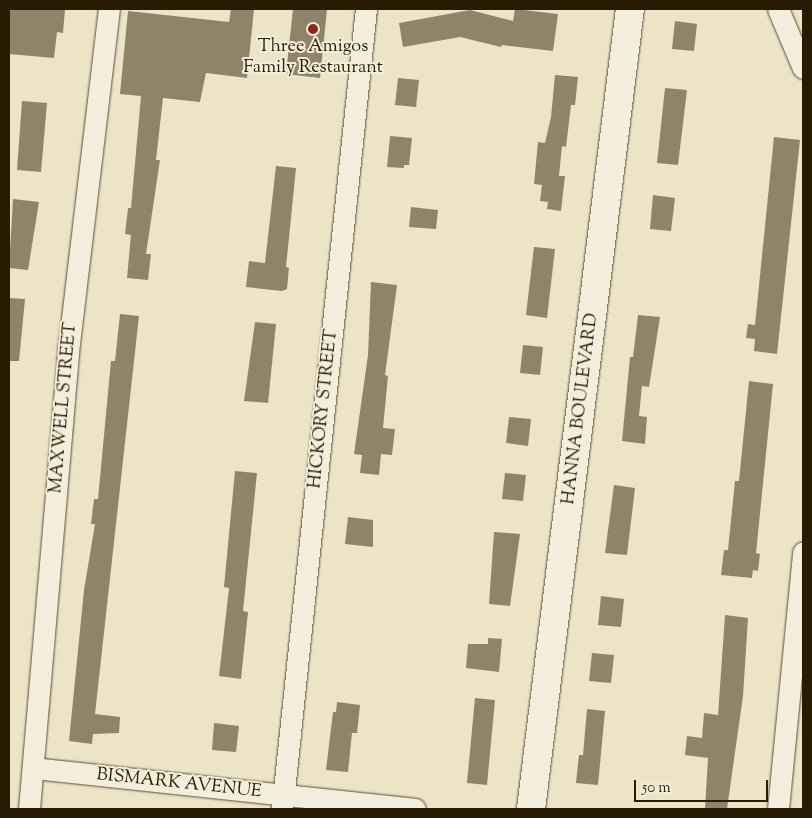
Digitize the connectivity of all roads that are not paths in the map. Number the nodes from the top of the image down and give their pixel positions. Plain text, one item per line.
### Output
1 (109, 9) edge
2 (366, 9) edge
3 (630, 9) edge
4 (778, 9) edge
5 (803, 68) edge
6 (803, 552) edge
7 (33, 768) junction
8 (283, 802) edge
9 (29, 809) edge
10 (414, 809) edge
11 (531, 809) edge
12 (778, 809) edge

1 - 7 street, MAXWELL STREET
2 - 8 street, HICKORY STREET
3 - 11 street, HANNA BOULEVARD
4 - 5 street
6 - 12 street
7 - 8 street, BISMARK AVENUE
7 - 9 street, MAXWELL STREET
8 - 10 street, BISMARK AVENUE

